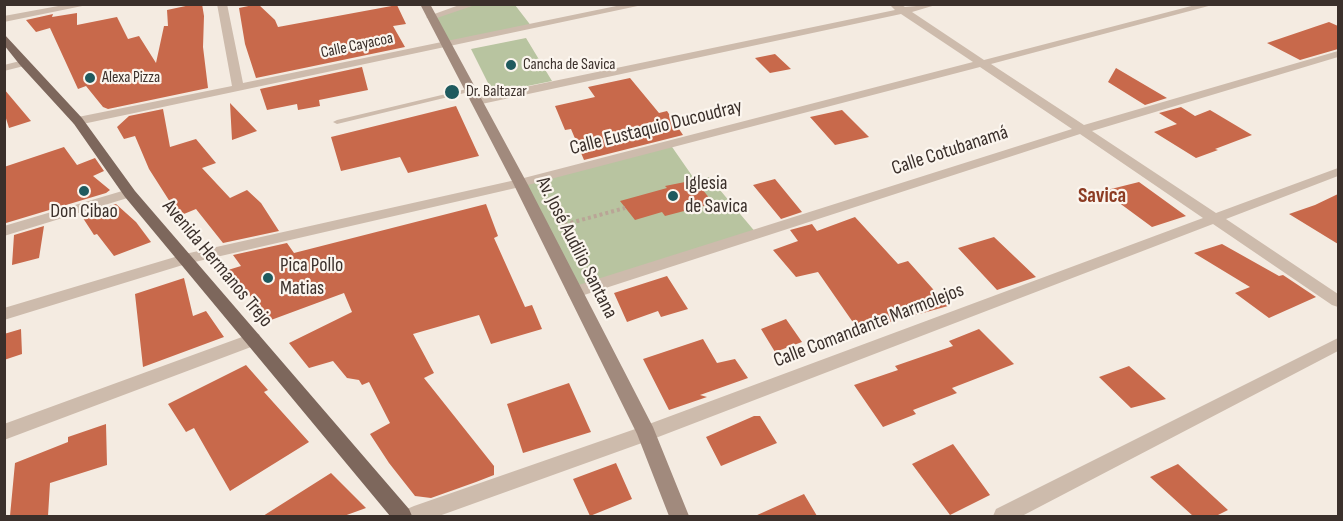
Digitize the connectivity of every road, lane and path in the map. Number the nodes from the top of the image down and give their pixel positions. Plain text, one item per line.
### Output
1 (88, 4) edge
2 (222, 4) edge
3 (474, 4) edge
4 (643, 4) edge
5 (935, 4) edge
6 (1212, 4) edge
7 (898, 8) edge
8 (428, 11) edge
9 (4, 20) edge
10 (4, 37) edge
11 (444, 45) junction
12 (1338, 54) edge
13 (24, 63) junction
14 (982, 64) junction
15 (4, 68) edge
16 (238, 87) junction
17 (474, 96) junction
18 (78, 121) junction
19 (337, 122) dead end
20 (1081, 130) junction
21 (1338, 172) edge
22 (520, 183) junction
23 (129, 193) junction
24 (626, 208) dead end
25 (1215, 219) junction
26 (544, 230) junction
27 (4, 231) edge
28 (185, 259) junction
29 (575, 292) junction
30 (1338, 301) edge
31 (4, 314) edge
32 (253, 339) junction
33 (1338, 344) edge
34 (4, 432) edge
35 (646, 432) junction
36 (402, 516) edge
37 (414, 516) edge
38 (679, 516) edge
39 (1003, 516) edge

1 - 9 street
2 - 16 street
3 - 8 street
4 - 11 street, Calle Cayacoa
5 - 7 street
6 - 14 street, Calle Eustaquio Ducoudray
7 - 14 street
7 - 17 street
8 - 11 main road, Av. José Audilio Santana
10 - 13 main road, Avenida Hermanos Trejo
11 - 16 street, Calle Cayacoa
11 - 17 main road, Av. José Audilio Santana
12 - 20 street, Calle Cotubanamá
13 - 15 street
13 - 18 main road, Avenida Hermanos Trejo
14 - 20 street
14 - 22 street, Calle Eustaquio Ducoudray
16 - 18 street, Calle Cayacoa
17 - 19 lane
17 - 22 main road, Av. José Audilio Santana
18 - 23 main road, Avenida Hermanos Trejo
20 - 25 street
20 - 29 street, Calle Cotubanamá
21 - 25 street, Calle Comandante Marmolejos
22 - 26 main road, Av. José Audilio Santana
22 - 28 street, Calle Eustaquio Ducoudray
23 - 27 street
23 - 28 main road, Avenida Hermanos Trejo
24 - 26 path
25 - 30 street
25 - 35 street, Calle Comandante Marmolejos
26 - 29 main road, Av. José Audilio Santana
28 - 31 street, Calle Eustaquio Ducoudray
28 - 32 main road, Avenida Hermanos Trejo
29 - 35 main road, Av. José Audilio Santana
32 - 34 street
32 - 36 main road, Avenida Hermanos Trejo
33 - 39 street
35 - 37 street, Calle Comandante Marmolejos
35 - 38 main road, Av. José Audilio Santana

